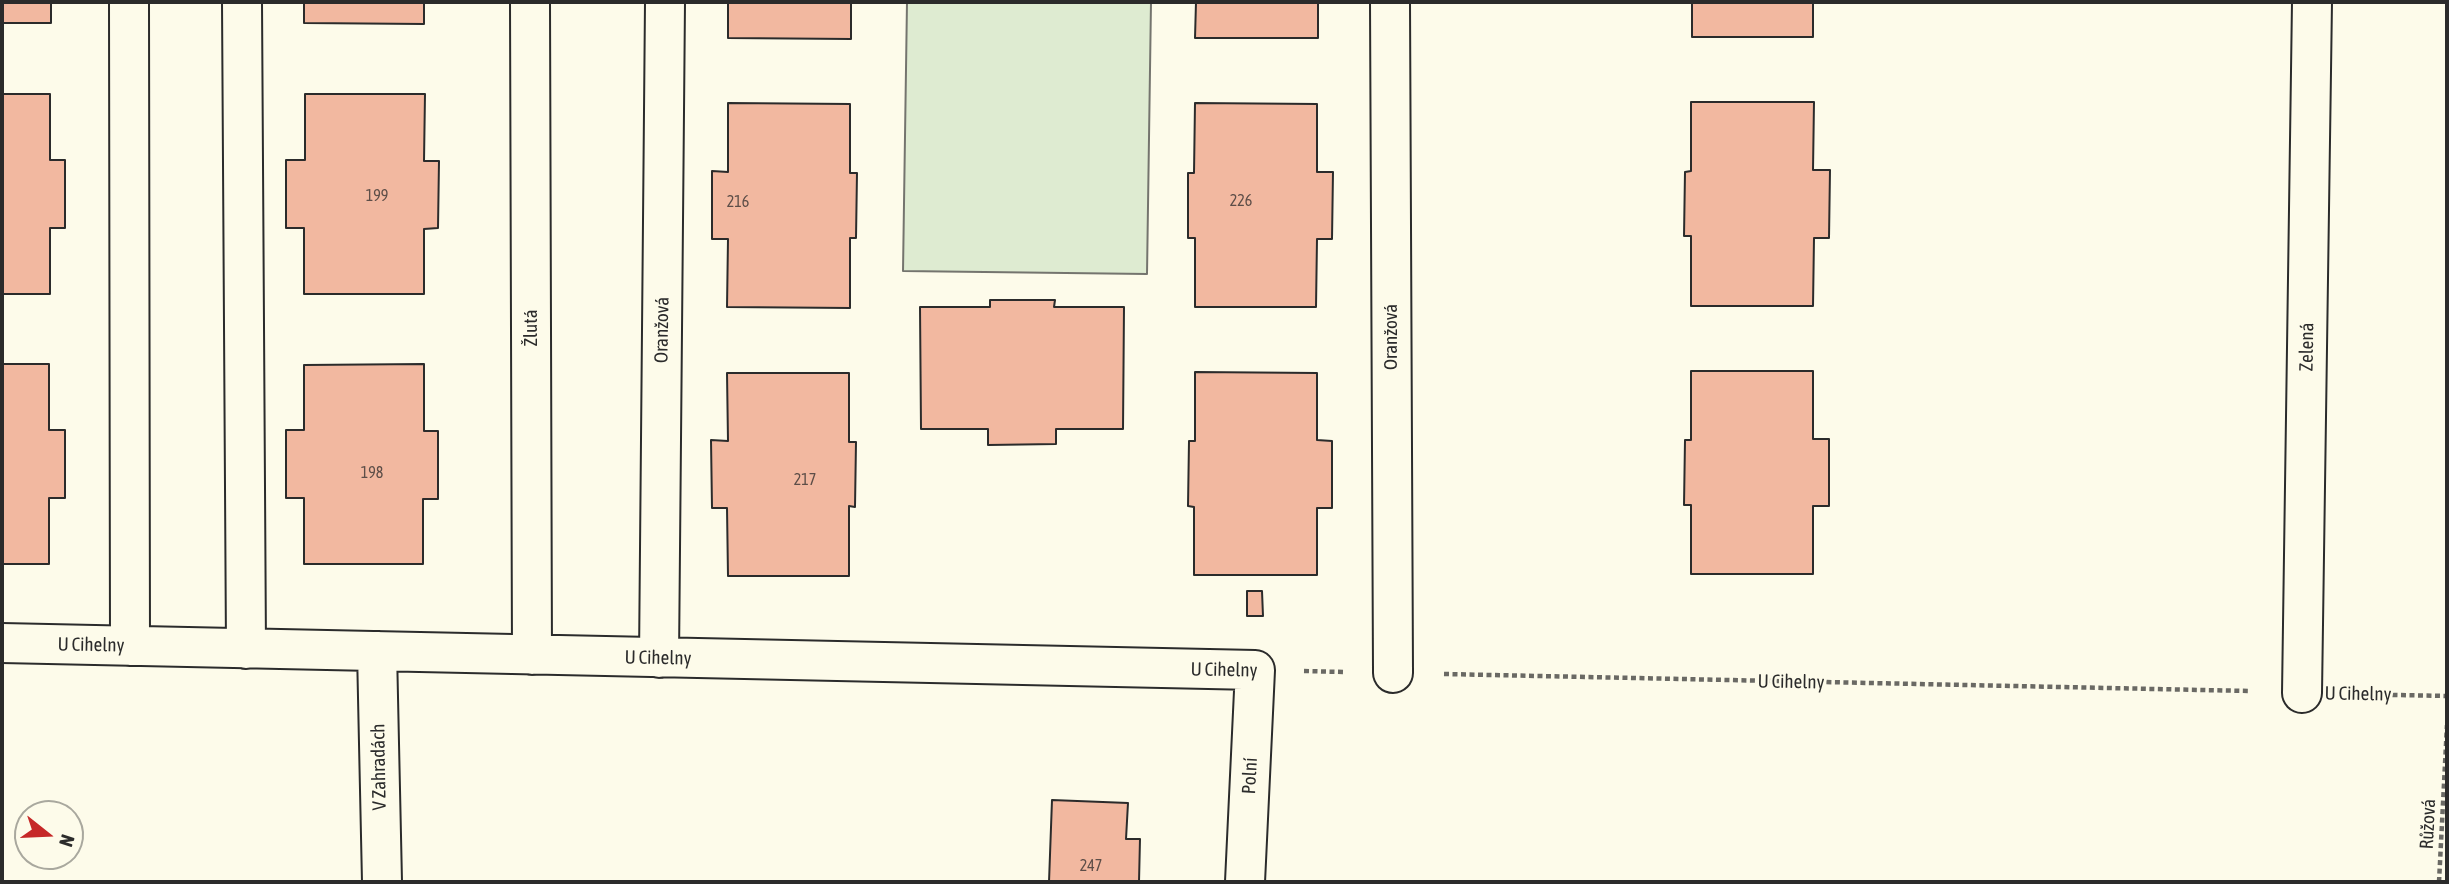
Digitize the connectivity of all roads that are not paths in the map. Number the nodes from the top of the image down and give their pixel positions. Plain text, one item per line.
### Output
1 (130, 2) edge
2 (242, 2) edge
3 (530, 2) edge
4 (665, 2) edge
5 (1390, 2) edge
6 (2312, 2) edge
7 (2, 643) edge
8 (130, 646) junction
9 (246, 649) junction
10 (377, 651) junction
11 (532, 655) junction
12 (659, 657) junction
13 (1255, 670) joint
14 (1393, 673) road end
15 (2302, 693) road end
16 (382, 882) edge
17 (1245, 882) edge

1 - 8 street
2 - 9 street
3 - 11 street, Žlutá
4 - 12 street, Oranžová
5 - 14 street, Oranžová
6 - 15 street, Zelená
7 - 8 street, U Cihelny
8 - 9 street, U Cihelny
9 - 10 street, U Cihelny
10 - 11 street, U Cihelny
10 - 16 street, V Zahradách
11 - 12 street, U Cihelny
12 - 13 street, U Cihelny
13 - 17 street, Polní

